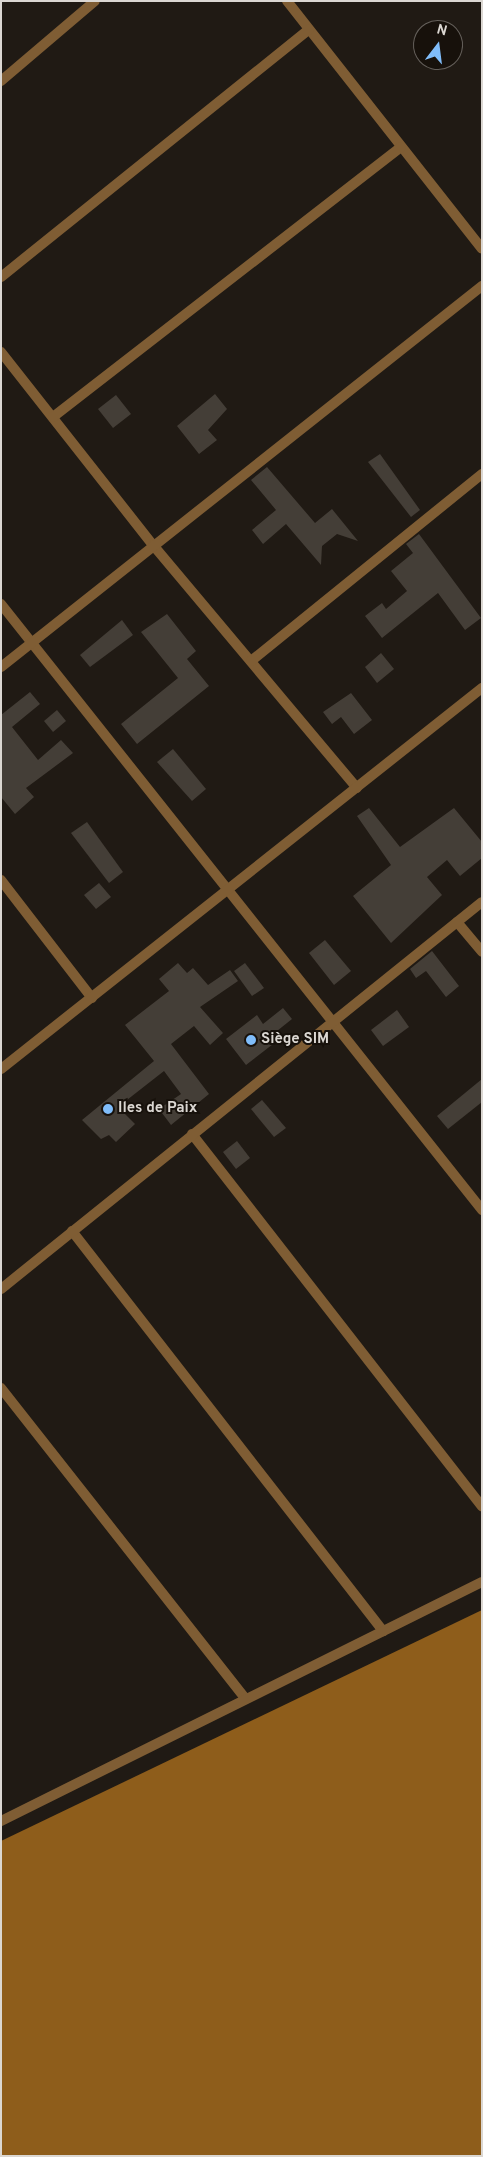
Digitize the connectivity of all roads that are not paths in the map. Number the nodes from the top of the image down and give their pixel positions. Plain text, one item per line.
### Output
1 (96, 1) edge
2 (287, 1) edge
3 (309, 29) junction
4 (1, 81) edge
5 (401, 147) junction
6 (482, 249) edge
7 (1, 277) edge
8 (482, 286) edge
9 (1, 352) edge
10 (52, 417) junction
11 (482, 474) edge
12 (154, 545) junction
13 (1, 604) edge
14 (31, 642) junction
15 (250, 661) junction
16 (1, 667) edge
17 (482, 688) edge
18 (357, 788) junction
19 (1, 880) edge
20 (232, 890) junction
21 (482, 902) edge
22 (457, 922) junction
23 (482, 952) edge
24 (92, 998) junction
25 (333, 1019) junction
26 (1, 1069) edge
27 (192, 1134) junction
28 (482, 1210) edge
29 (72, 1231) junction
30 (1, 1289) edge
31 (1, 1388) edge
32 (482, 1506) edge
33 (482, 1582) edge
34 (383, 1631) junction
35 (244, 1697) junction
36 (1, 1821) edge

1 - 4 street
2 - 3 street
3 - 5 street
3 - 7 street
5 - 6 street
5 - 10 street
8 - 12 street
9 - 10 street
10 - 12 street
11 - 15 street
12 - 14 street
12 - 15 street
13 - 14 street
14 - 16 street
14 - 20 street
15 - 18 street
17 - 18 street
18 - 20 street
19 - 24 street
20 - 24 street
20 - 25 street
21 - 22 street
22 - 23 street
22 - 25 street
24 - 26 street
25 - 27 street
25 - 28 street
27 - 29 street
27 - 32 street
29 - 30 street
29 - 34 street
31 - 35 street
33 - 34 street
34 - 35 street
35 - 36 street

